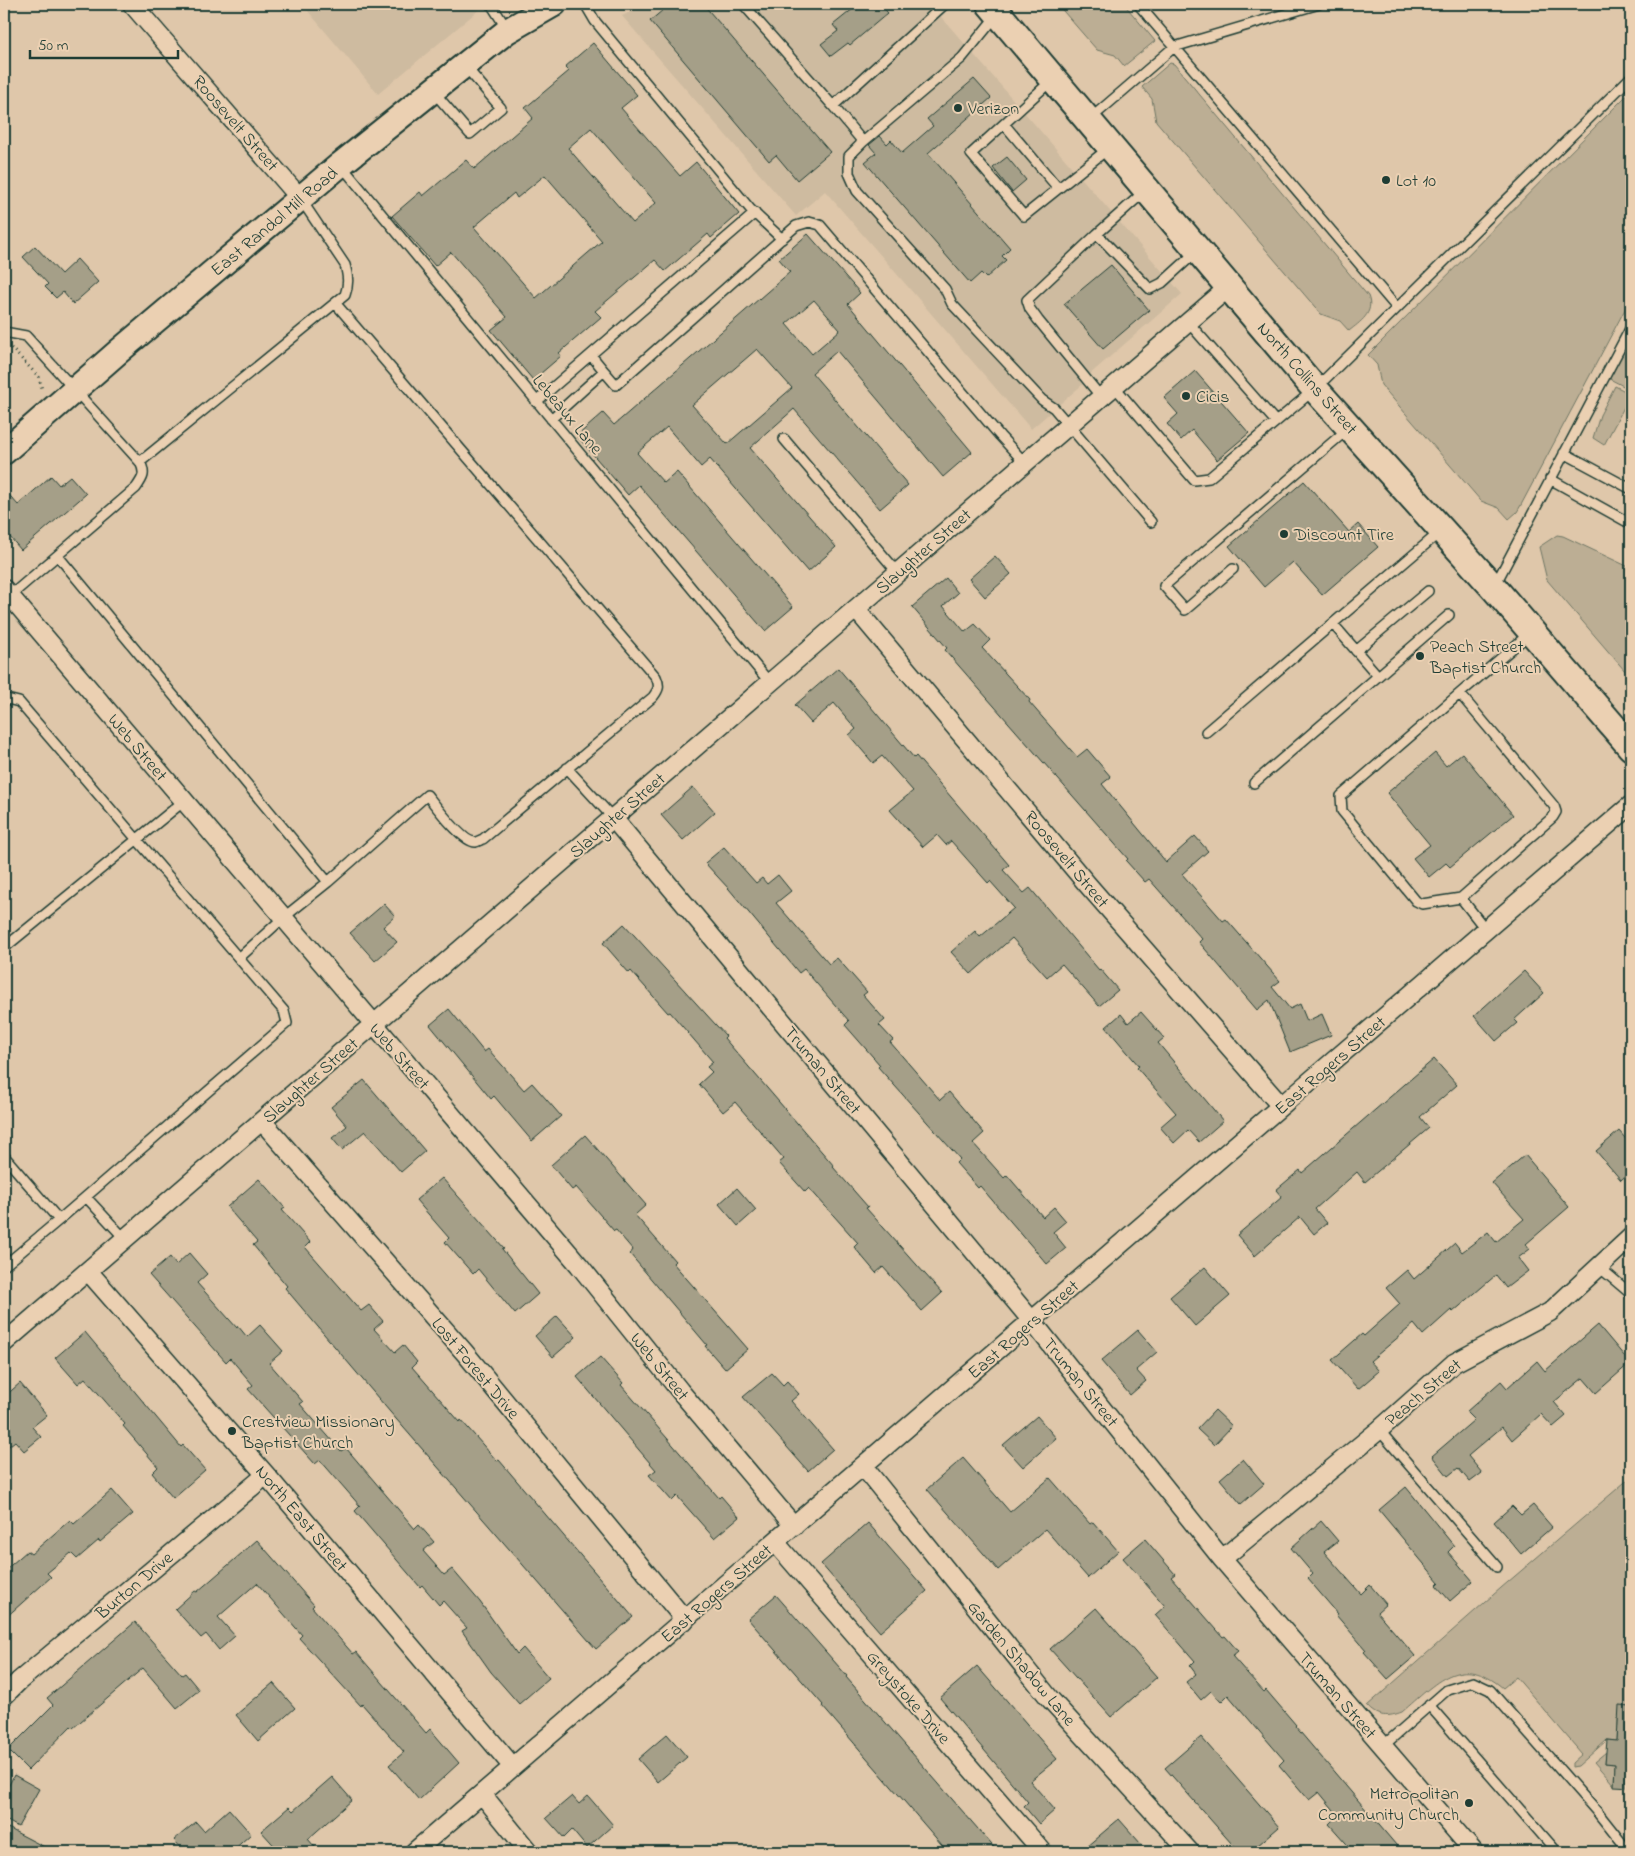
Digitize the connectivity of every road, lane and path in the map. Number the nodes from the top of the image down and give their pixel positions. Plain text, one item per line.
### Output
1 (132, 4) edge
2 (491, 4) edge
3 (554, 4) edge
4 (584, 4) edge
5 (743, 4) edge
6 (945, 4) edge
7 (1138, 4) edge
8 (1319, 4) edge
9 (994, 8) edge
10 (508, 31) junction
11 (1174, 46) junction
12 (464, 66) junction
13 (1631, 77) edge
14 (1054, 79) junction
15 (433, 91) junction
16 (833, 106) junction
17 (1088, 120) junction
18 (1004, 124) junction
19 (863, 142) junction
20 (1111, 146) junction
21 (341, 164) junction
22 (1058, 188) junction
23 (1148, 190) junction
24 (300, 198) junction
25 (755, 213) junction
26 (1098, 234) junction
27 (782, 239) junction
28 (1198, 250) junction
29 (1229, 287) junction
30 (336, 304) junction
31 (1397, 308) junction
32 (1188, 322) junction
33 (1631, 327) edge
34 (4, 332) edge
35 (4, 345) edge
36 (591, 355) junction
37 (604, 371) junction
38 (1114, 386) junction
39 (76, 389) junction
40 (1315, 389) junction
41 (42, 390) dead end
42 (1101, 398) junction
43 (536, 402) junction
44 (551, 419) junction
45 (1276, 422) junction
46 (1068, 425) junction
47 (1350, 428) junction
48 (784, 439) dead end
49 (4, 452) edge
50 (1564, 453) junction
51 (140, 462) junction
52 (1025, 463) junction
53 (1550, 479) junction
54 (1631, 489) edge
55 (1151, 522) dead end
56 (1631, 524) edge
57 (1443, 530) junction
58 (58, 556) junction
59 (1233, 569) dead end
60 (898, 573) junction
61 (1494, 588) junction
62 (1428, 591) dead end
63 (7, 593) edge
64 (856, 609) junction
65 (1449, 615) dead end
66 (1333, 624) junction
67 (1532, 632) junction
68 (1356, 651) junction
69 (1378, 676) junction
70 (770, 683) junction
71 (1460, 694) junction
72 (4, 701) edge
73 (1206, 732) dead end
74 (1631, 747) edge
75 (567, 768) junction
76 (1254, 782) dead end
77 (184, 801) junction
78 (1631, 805) edge
79 (613, 818) junction
80 (137, 838) junction
81 (328, 882) junction
82 (1461, 898) junction
83 (283, 918) junction
84 (1486, 930) junction
85 (4, 948) edge
86 (239, 958) junction
87 (374, 1025) junction
88 (1281, 1106) junction
89 (262, 1121) junction
90 (4, 1156) edge
91 (86, 1197) junction
92 (59, 1220) junction
93 (1631, 1237) edge
94 (124, 1239) junction
95 (4, 1266) edge
96 (1598, 1266) junction
97 (88, 1270) junction
98 (1631, 1294) edge
99 (1032, 1321) junction
100 (4, 1343) edge
101 (1379, 1430) junction
102 (863, 1466) junction
103 (266, 1475) junction
104 (794, 1526) junction
105 (775, 1542) junction
106 (1222, 1559) junction
107 (1497, 1567) dead end
108 (685, 1620) junction
109 (4, 1696) edge
110 (1429, 1705) junction
111 (1383, 1746) junction
112 (513, 1767) junction
113 (482, 1794) junction
114 (414, 1852) edge
115 (529, 1852) edge
116 (1043, 1852) edge
117 (1190, 1852) edge
118 (1474, 1852) edge
119 (1557, 1852) edge
120 (1629, 1852) edge

1 - 24 street, Roosevelt Street
2 - 10 lane
3 - 10 main road, East Randol Mill Road
4 - 25 lane
5 - 16 lane
6 - 16 lane
7 - 11 lane
8 - 11 lane
9 - 14 main road, North Collins Street
9 - 19 lane
10 - 12 main road, East Randol Mill Road
11 - 17 lane
11 - 31 lane
12 - 15 main road, East Randol Mill Road
12 - 15 lane
13 - 31 lane
14 - 17 main road, North Collins Street
14 - 18 lane
15 - 21 main road, East Randol Mill Road
16 - 19 lane
17 - 20 main road, North Collins Street
18 - 22 lane
18 - 22 lane
19 - 46 lane
20 - 22 lane
20 - 23 main road, North Collins Street
21 - 24 main road, East Randol Mill Road
21 - 43 lane, Lebeaux Lane
23 - 26 lane
23 - 28 main road, North Collins Street
24 - 30 lane
24 - 39 main road, East Randol Mill Road
25 - 27 lane
25 - 36 lane
26 - 28 lane
26 - 42 lane
27 - 37 lane
27 - 52 lane
28 - 29 main road, North Collins Street
29 - 32 street, Slaughter Street
29 - 40 main road, North Collins Street
30 - 51 lane
30 - 75 lane
31 - 40 lane
32 - 38 street, Slaughter Street
32 - 45 lane
33 - 50 lane
34 - 39 lane
35 - 41 path
36 - 37 lane
36 - 43 lane
37 - 44 lane
38 - 42 street, Slaughter Street
38 - 45 lane
39 - 49 main road, East Randol Mill Road
39 - 51 lane
40 - 45 lane
40 - 47 main road, North Collins Street
42 - 46 street, Slaughter Street
43 - 44 lane, Lebeaux Lane
44 - 70 lane, Lebeaux Lane
46 - 52 street, Slaughter Street
46 - 55 lane
47 - 57 main road, North Collins Street
47 - 59 lane
48 - 60 lane
50 - 53 lane
50 - 54 lane
51 - 58 lane
52 - 60 street, Slaughter Street
53 - 56 lane
53 - 61 lane
57 - 61 main road, North Collins Street
57 - 66 lane
58 - 63 lane
58 - 81 lane
60 - 64 street, Slaughter Street
61 - 67 main road, North Collins Street
62 - 68 lane
63 - 77 street, Web Street
64 - 70 street, Slaughter Street
64 - 88 street, Roosevelt Street
65 - 69 lane
66 - 68 lane
66 - 73 lane
67 - 71 lane
67 - 74 main road, North Collins Street
68 - 69 lane
69 - 76 lane
70 - 79 street, Slaughter Street
71 - 82 lane
71 - 82 lane
72 - 80 lane
75 - 79 lane
75 - 81 lane
77 - 80 lane
77 - 83 street, Web Street
78 - 84 street, East Rogers Street
79 - 87 street, Slaughter Street
79 - 99 street, Truman Street
80 - 85 lane
80 - 86 lane
81 - 83 lane
82 - 84 lane
83 - 86 lane
83 - 87 street, Web Street
84 - 88 street, East Rogers Street
86 - 91 lane
87 - 89 street, Slaughter Street
87 - 104 street, Web Street
88 - 99 street, East Rogers Street
89 - 94 street, Slaughter Street
89 - 108 street, Lost Forest Drive
90 - 92 lane
91 - 92 lane
91 - 94 lane
92 - 95 lane
93 - 96 street, Peach Street
94 - 97 street, Slaughter Street
96 - 98 lane
96 - 101 street, Peach Street
97 - 100 street, Slaughter Street
97 - 103 street, North East Street
99 - 102 street, East Rogers Street
99 - 106 street, Truman Street
101 - 106 street, Peach Street
101 - 107 lane
102 - 104 street, East Rogers Street
102 - 117 street, Garden Shadow Lane
103 - 109 street, Burton Drive
103 - 112 street, North East Street
104 - 105 street, East Rogers Street
105 - 108 street, East Rogers Street
105 - 116 street, Greystoke Drive
106 - 111 street, Truman Street
108 - 112 street, East Rogers Street
110 - 111 lane
110 - 119 lane
110 - 120 lane
111 - 118 street, Truman Street
112 - 113 street, East Rogers Street
113 - 114 street, East Rogers Street
113 - 115 street

